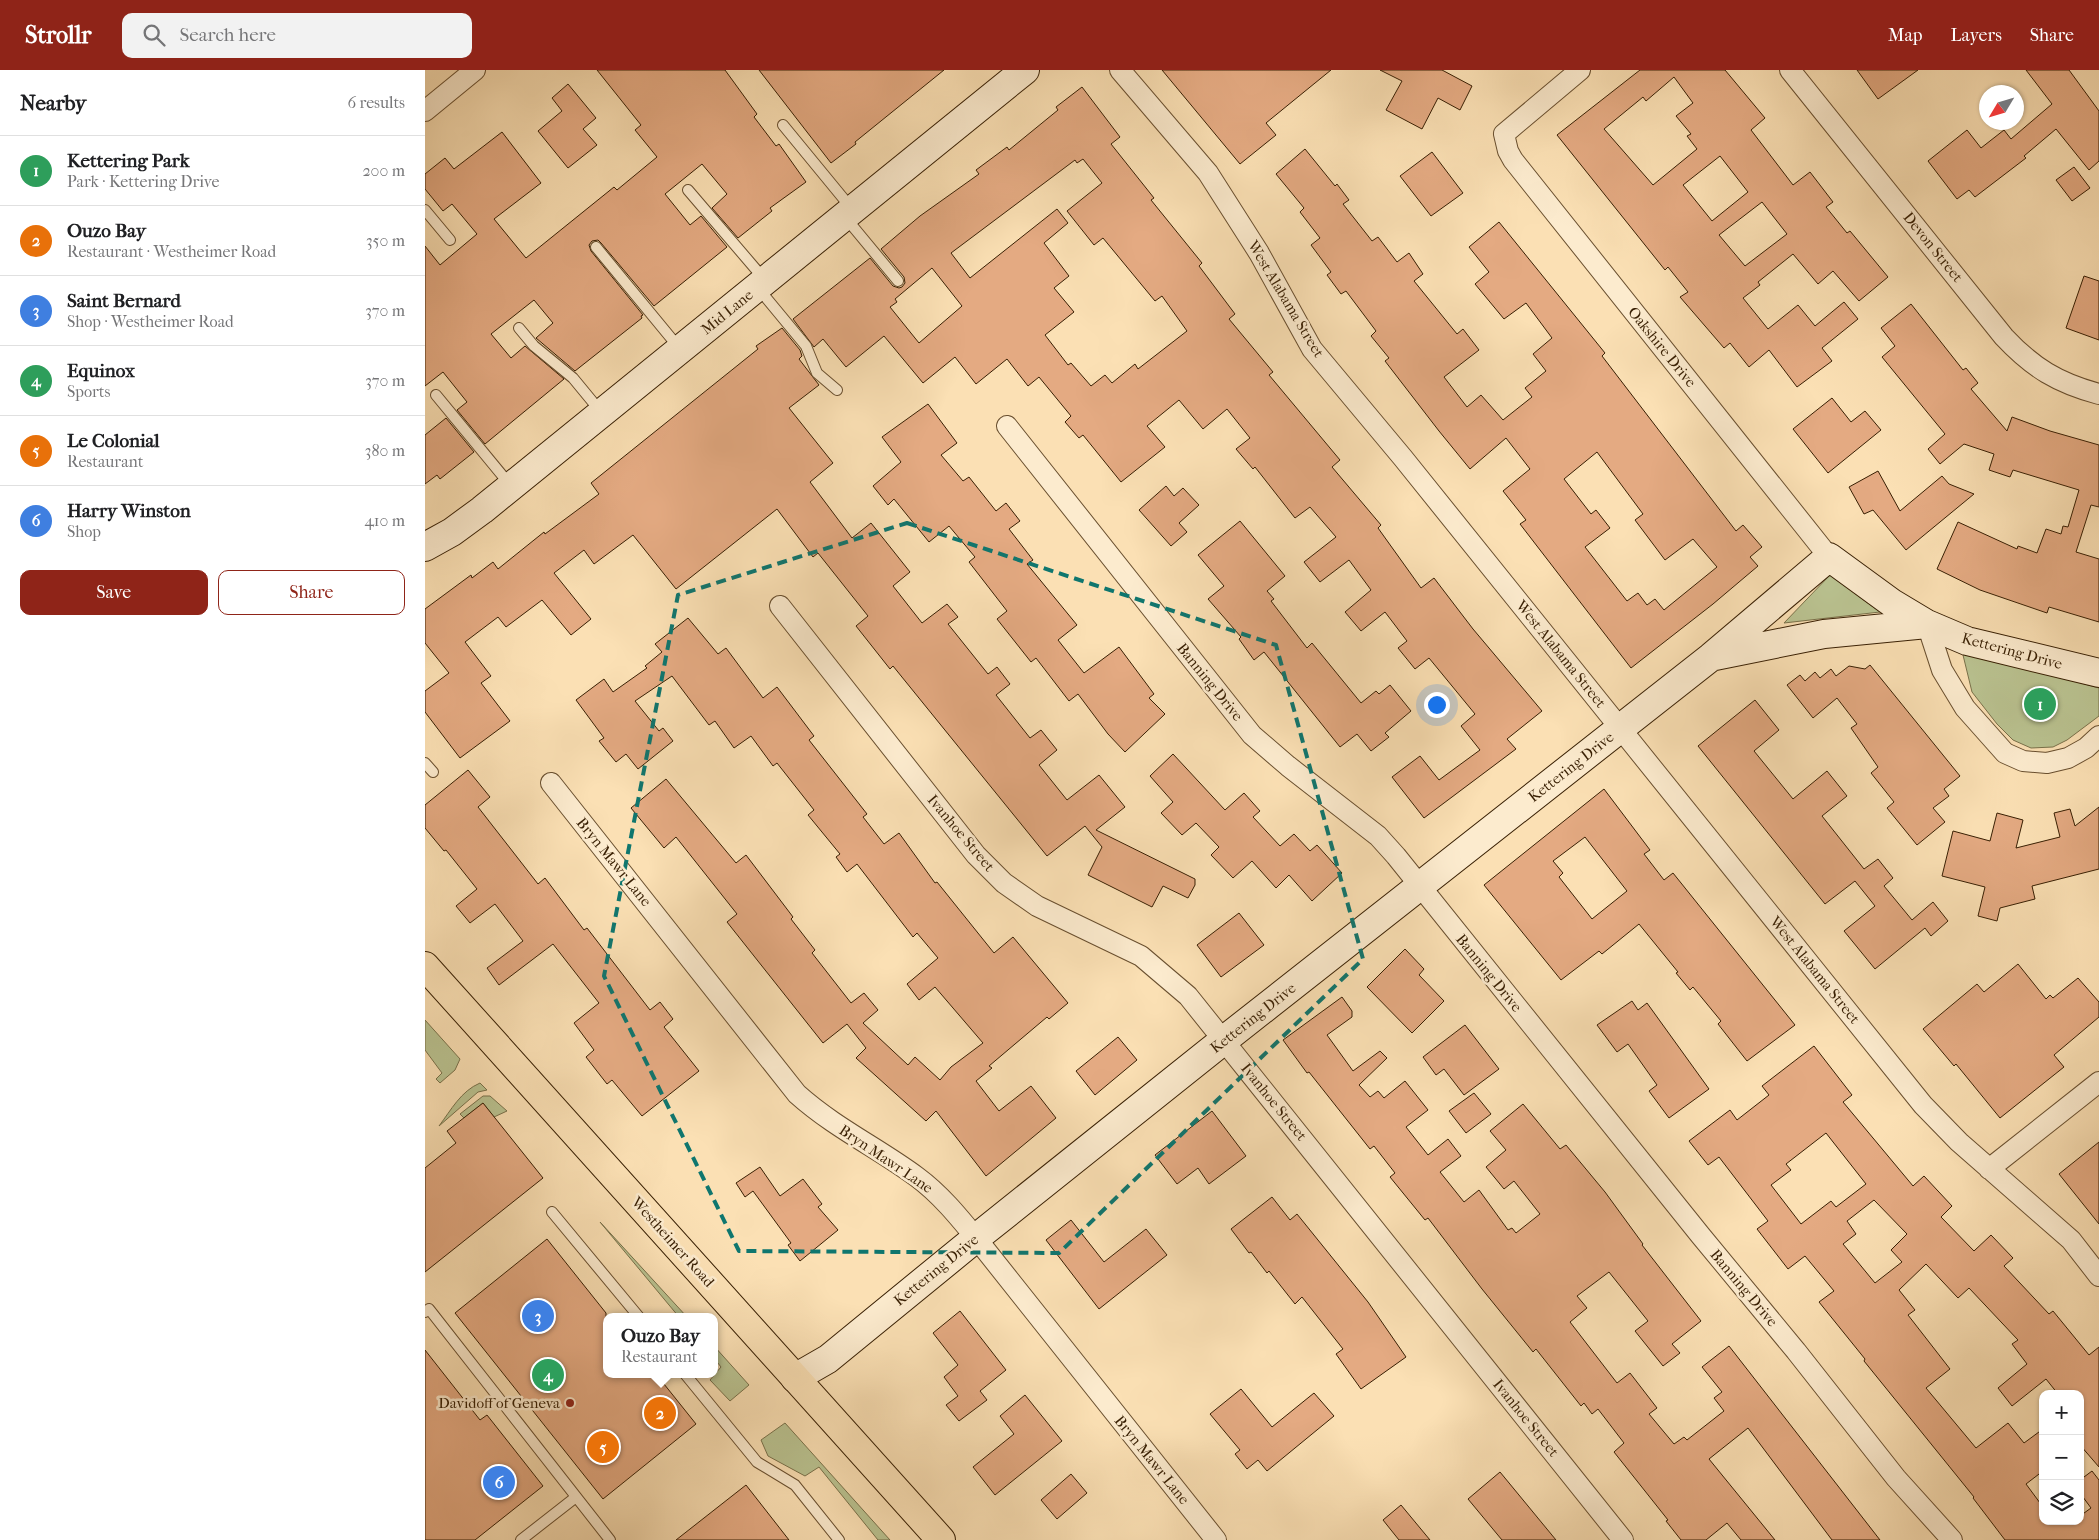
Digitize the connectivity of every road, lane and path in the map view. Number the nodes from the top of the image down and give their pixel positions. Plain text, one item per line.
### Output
1 (475, 70) edge
2 (1025, 70) edge
3 (1120, 70) edge
4 (1580, 70) edge
5 (1790, 70) edge
6 (425, 111) edge
7 (783, 125) dead end
8 (688, 190) dead end
9 (425, 210) edge
10 (848, 213) junction
11 (450, 240) dead end
12 (596, 247) dead end
13 (898, 281) dead end
14 (761, 284) junction
15 (519, 328) dead end
16 (680, 349) junction
17 (837, 390) dead end
18 (2099, 394) edge
19 (436, 395) dead end
20 (601, 413) junction
21 (1007, 426) dead end
22 (511, 486) junction
23 (425, 547) edge
24 (1829, 557) junction
25 (779, 606) dead end
26 (1927, 624) junction
27 (1711, 657) junction
28 (2099, 673) edge
29 (1621, 728) junction
30 (2099, 736) edge
31 (425, 763) edge
32 (433, 772) dead end
33 (551, 783) dead end
34 (1420, 887) junction
35 (425, 966) edge
36 (1225, 1040) junction
37 (2099, 1082) edge
38 (1989, 1169) junction
39 (553, 1212) dead end
40 (976, 1238) junction
41 (2099, 1276) edge
42 (425, 1312) edge
43 (636, 1313) edge
44 (688, 1378) edge
45 (795, 1378) junction
46 (575, 1497) junction
47 (521, 1540) edge
48 (610, 1540) edge
49 (839, 1540) edge
50 (941, 1540) edge
51 (1216, 1540) edge
52 (1623, 1540) edge
53 (1952, 1540) edge

1 - 6 street
2 - 10 street, Mid Lane
3 - 29 street, West Alabama Street
4 - 24 street, Oakshire Drive
5 - 18 street, Devon Street
7 - 10 lane
8 - 14 lane
9 - 11 lane
10 - 13 lane
10 - 14 street, Mid Lane
12 - 16 lane
14 - 16 street, Mid Lane
14 - 17 lane
15 - 20 lane
16 - 20 street, Mid Lane
19 - 22 lane
20 - 22 street, Mid Lane
21 - 34 street, Banning Drive
22 - 23 street, Mid Lane
24 - 26 street, Kettering Drive
24 - 27 street, Kettering Drive
25 - 36 street, Ivanhoe Street
26 - 27 street, Kettering Drive
26 - 28 street, Kettering Drive
26 - 30 street
27 - 29 street, Kettering Drive
29 - 34 street, Kettering Drive
29 - 38 street, West Alabama Street
31 - 32 lane
33 - 40 street, Bryn Mawr Lane
34 - 36 street, Kettering Drive
34 - 53 street, Banning Drive
35 - 45 main road, Westheimer Road
36 - 40 street, Kettering Drive
36 - 52 street, Ivanhoe Street
37 - 38 street
38 - 41 street, West Alabama Street
39 - 43 lane
40 - 45 street, Kettering Drive
40 - 51 street, Bryn Mawr Lane
42 - 46 lane
44 - 49 lane
45 - 50 main road, Westheimer Road
46 - 47 lane
46 - 48 lane

